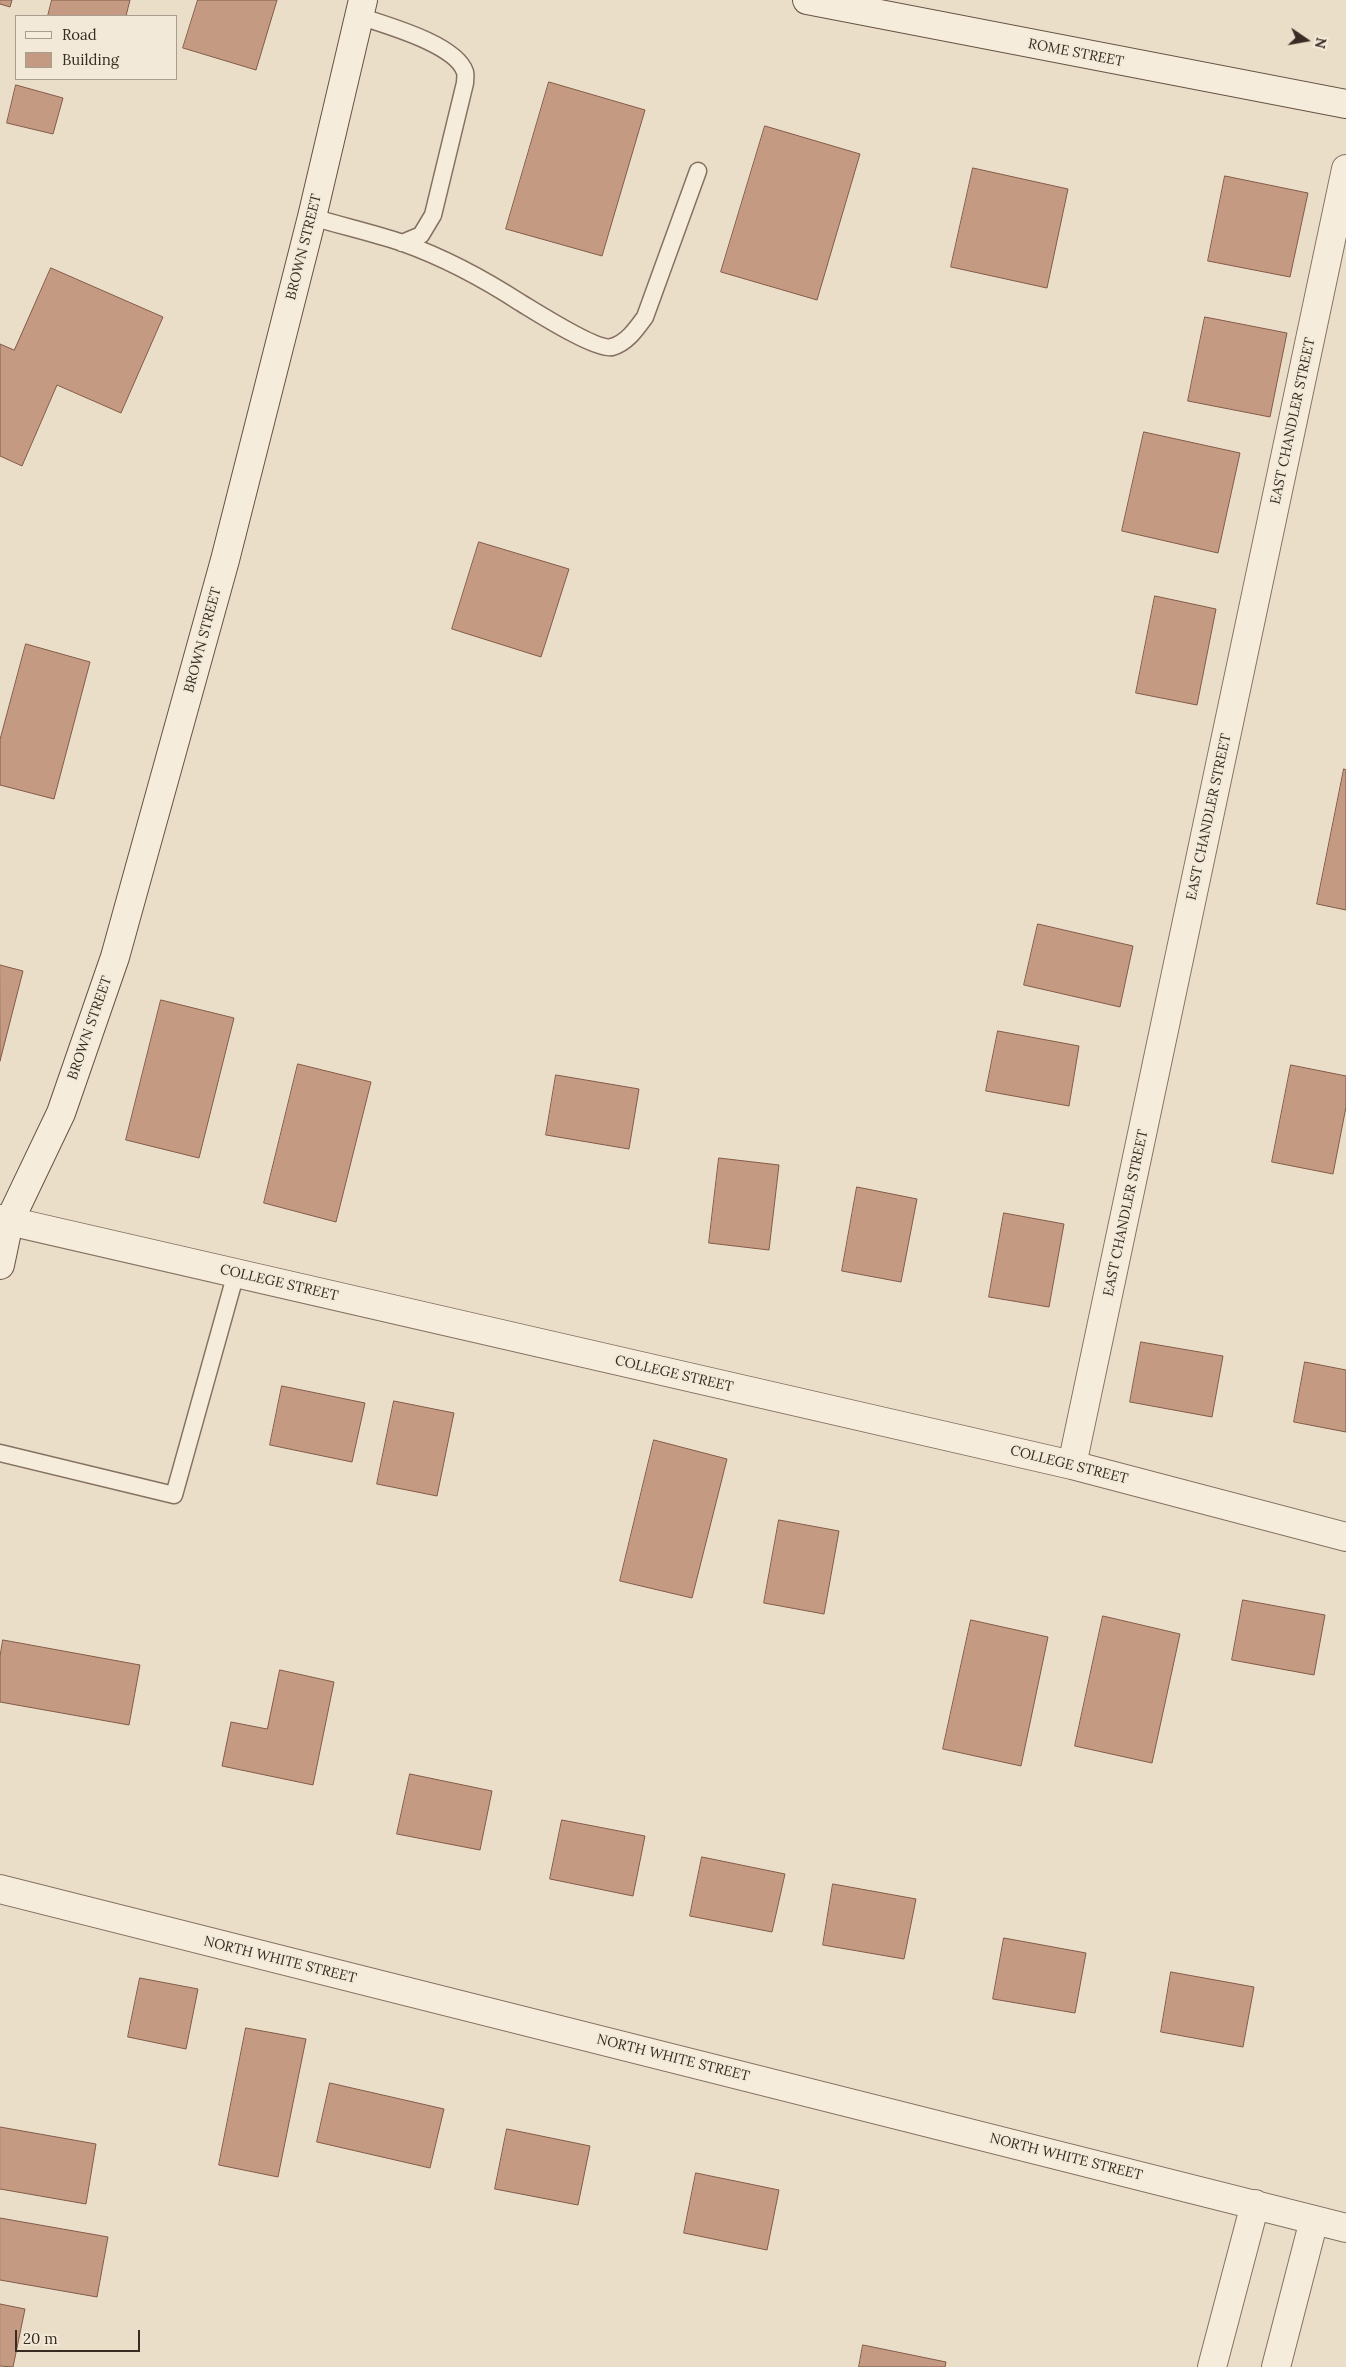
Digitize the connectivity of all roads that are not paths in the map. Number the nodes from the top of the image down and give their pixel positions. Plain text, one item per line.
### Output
1 (807, 0) edge
2 (361, 8) edge
3 (1346, 104) edge
4 (1346, 169) edge
5 (698, 171) dead end
6 (312, 217) junction
7 (402, 243) junction
8 (5, 1220) edge
9 (0, 1265) edge
10 (236, 1273) junction
11 (0, 1453) edge
12 (1072, 1465) junction
13 (1346, 1537) edge
14 (0, 1889) edge
15 (1255, 2204) junction
16 (1314, 2220) junction
17 (1346, 2228) edge
18 (1212, 2367) edge
19 (1276, 2367) edge

1 - 3 street, ROME STREET
2 - 6 street, BROWN STREET
2 - 7 lane
4 - 12 street, EAST CHANDLER STREET
5 - 7 lane
6 - 7 lane
6 - 8 street, BROWN STREET
8 - 9 street, BROWN STREET
8 - 10 street, COLLEGE STREET
10 - 11 lane
10 - 12 street, COLLEGE STREET
12 - 13 street, COLLEGE STREET
14 - 15 street, NORTH WHITE STREET
15 - 16 street, NORTH WHITE STREET
15 - 18 street
16 - 17 street, NORTH WHITE STREET
16 - 19 street

